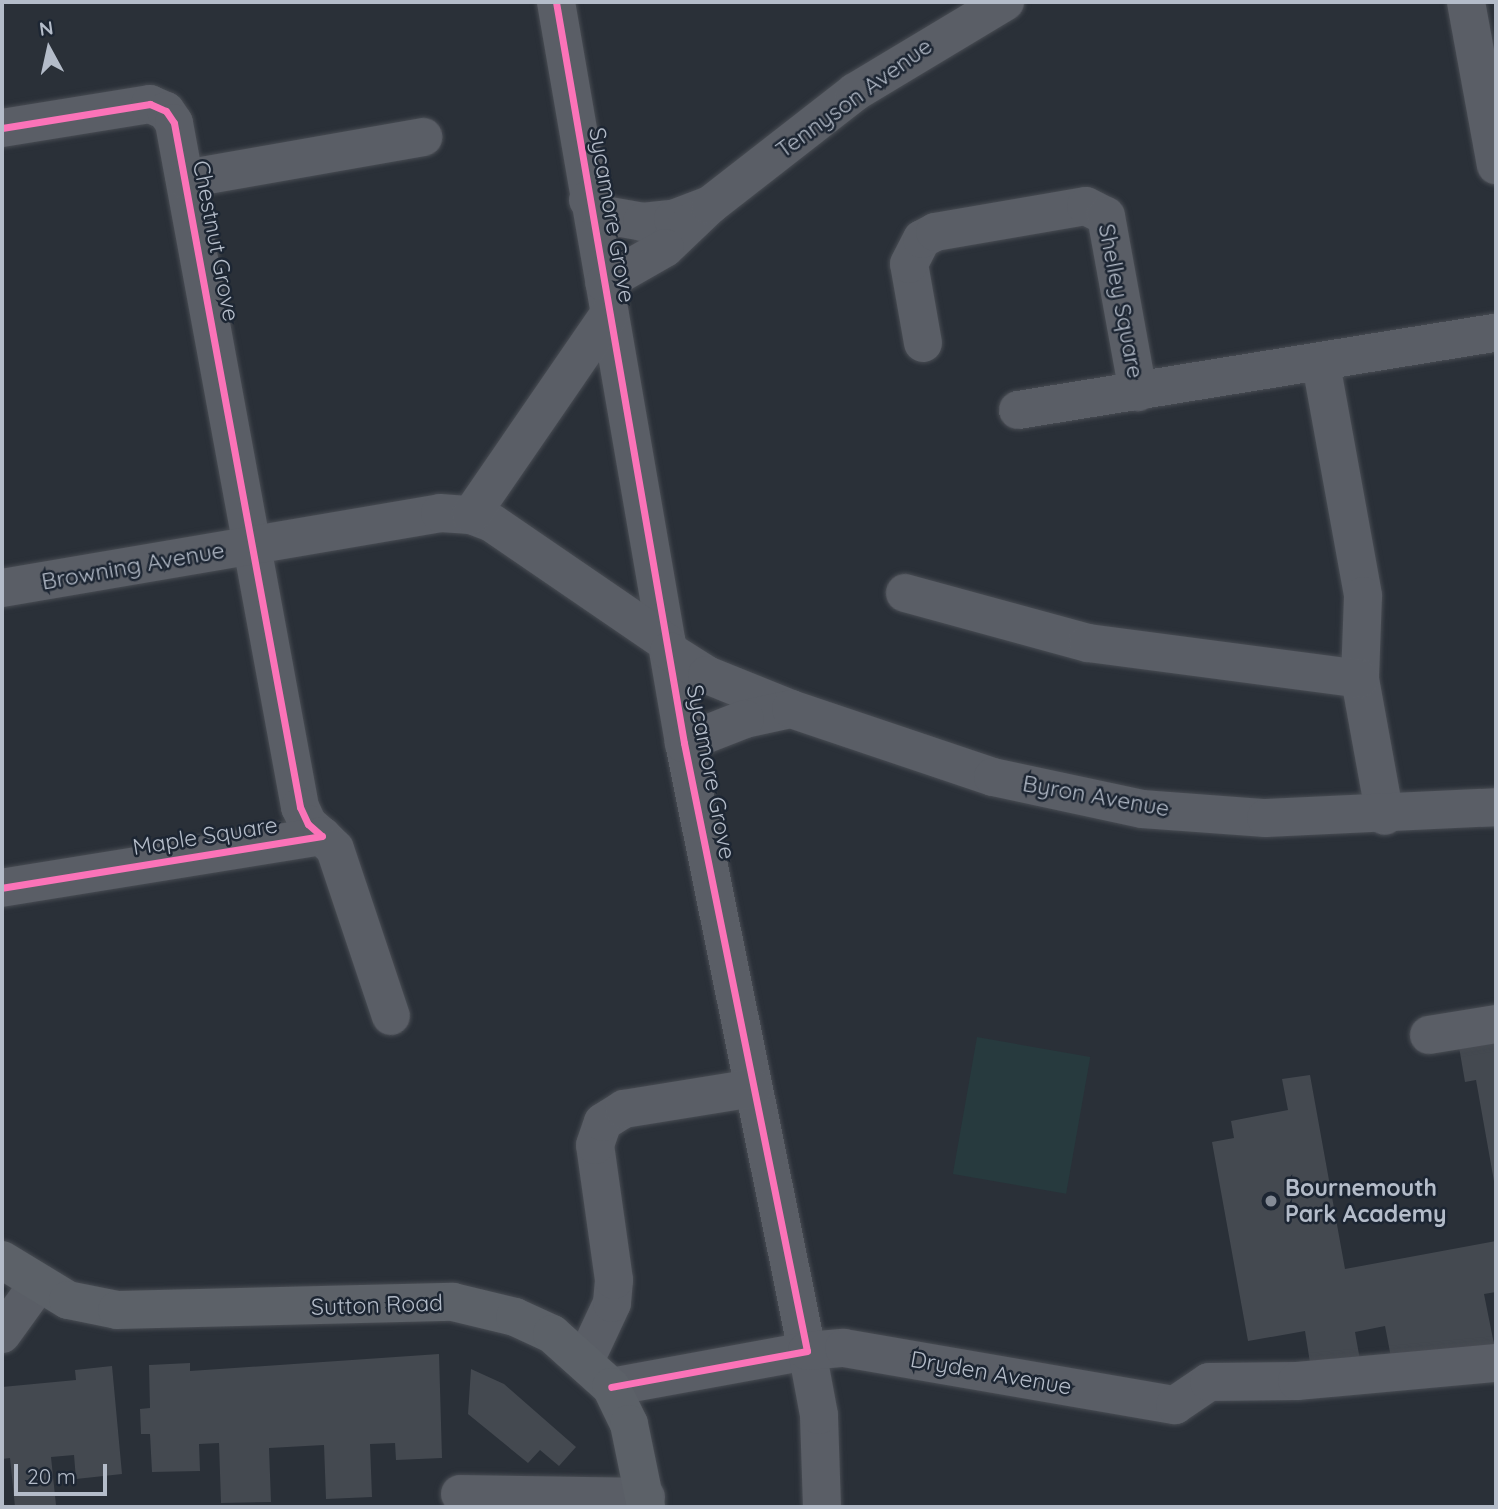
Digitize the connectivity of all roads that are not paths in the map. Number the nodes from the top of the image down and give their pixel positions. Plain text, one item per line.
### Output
1 (556, 2) edge
2 (1466, 2) edge
3 (1001, 3) edge
4 (2, 128) edge
5 (423, 137) dead end
6 (1496, 164) edge
7 (185, 179) junction
8 (588, 200) junction
9 (710, 205) junction
10 (606, 298) junction
11 (1496, 332) edge
12 (923, 343) dead end
13 (1321, 364) junction
14 (1138, 392) junction
15 (1018, 410) dead end
16 (471, 515) junction
17 (255, 545) junction
18 (2, 588) edge
19 (905, 593) dead end
20 (668, 647) junction
21 (1360, 679) junction
22 (791, 709) junction
23 (684, 743) junction
24 (1496, 807) edge
25 (1385, 816) junction
26 (322, 836) junction
27 (2, 888) edge
28 (391, 1016) dead end
29 (1496, 1024) edge
30 (1429, 1035) dead end
31 (753, 1088) junction
32 (2, 1260) edge
33 (38, 1284) junction
34 (2, 1334) edge
35 (807, 1351) junction
36 (1496, 1363) edge
37 (598, 1374) junction
38 (460, 1494) dead end
39 (646, 1502) edge
40 (822, 1507) edge

1 - 8 street, Sycamore Grove
2 - 6 street
3 - 9 street, Tennyson Avenue
4 - 7 street, Chestnut Grove
5 - 7 street
7 - 17 street, Chestnut Grove
8 - 9 street, Tennyson Avenue
8 - 10 street, Sycamore Grove
9 - 10 street, Tennyson Avenue
10 - 16 street
10 - 20 street, Sycamore Grove
11 - 13 street, Shelley Square
12 - 14 street, Shelley Square
13 - 14 street, Shelley Square
13 - 21 street
14 - 15 street, Shelley Square
16 - 17 street, Browning Avenue
16 - 20 street, Browning Avenue
17 - 18 street, Browning Avenue
17 - 26 street, Maple Square
19 - 21 street
20 - 22 street, Byron Avenue
20 - 23 street, Sycamore Grove
21 - 25 street
22 - 23 street
22 - 25 street, Byron Avenue
23 - 31 street, Sycamore Grove
24 - 25 street, Byron Avenue
26 - 27 street, Maple Square
26 - 28 street, Maple Square
29 - 30 street
31 - 35 street, Sycamore Grove
31 - 37 street
32 - 33 main road, Sutton Road
33 - 34 street
33 - 37 main road, Sutton Road
35 - 36 street, Dryden Avenue
35 - 37 street
35 - 40 street, Sycamore Grove
37 - 39 main road, Sutton Road
38 - 39 street

